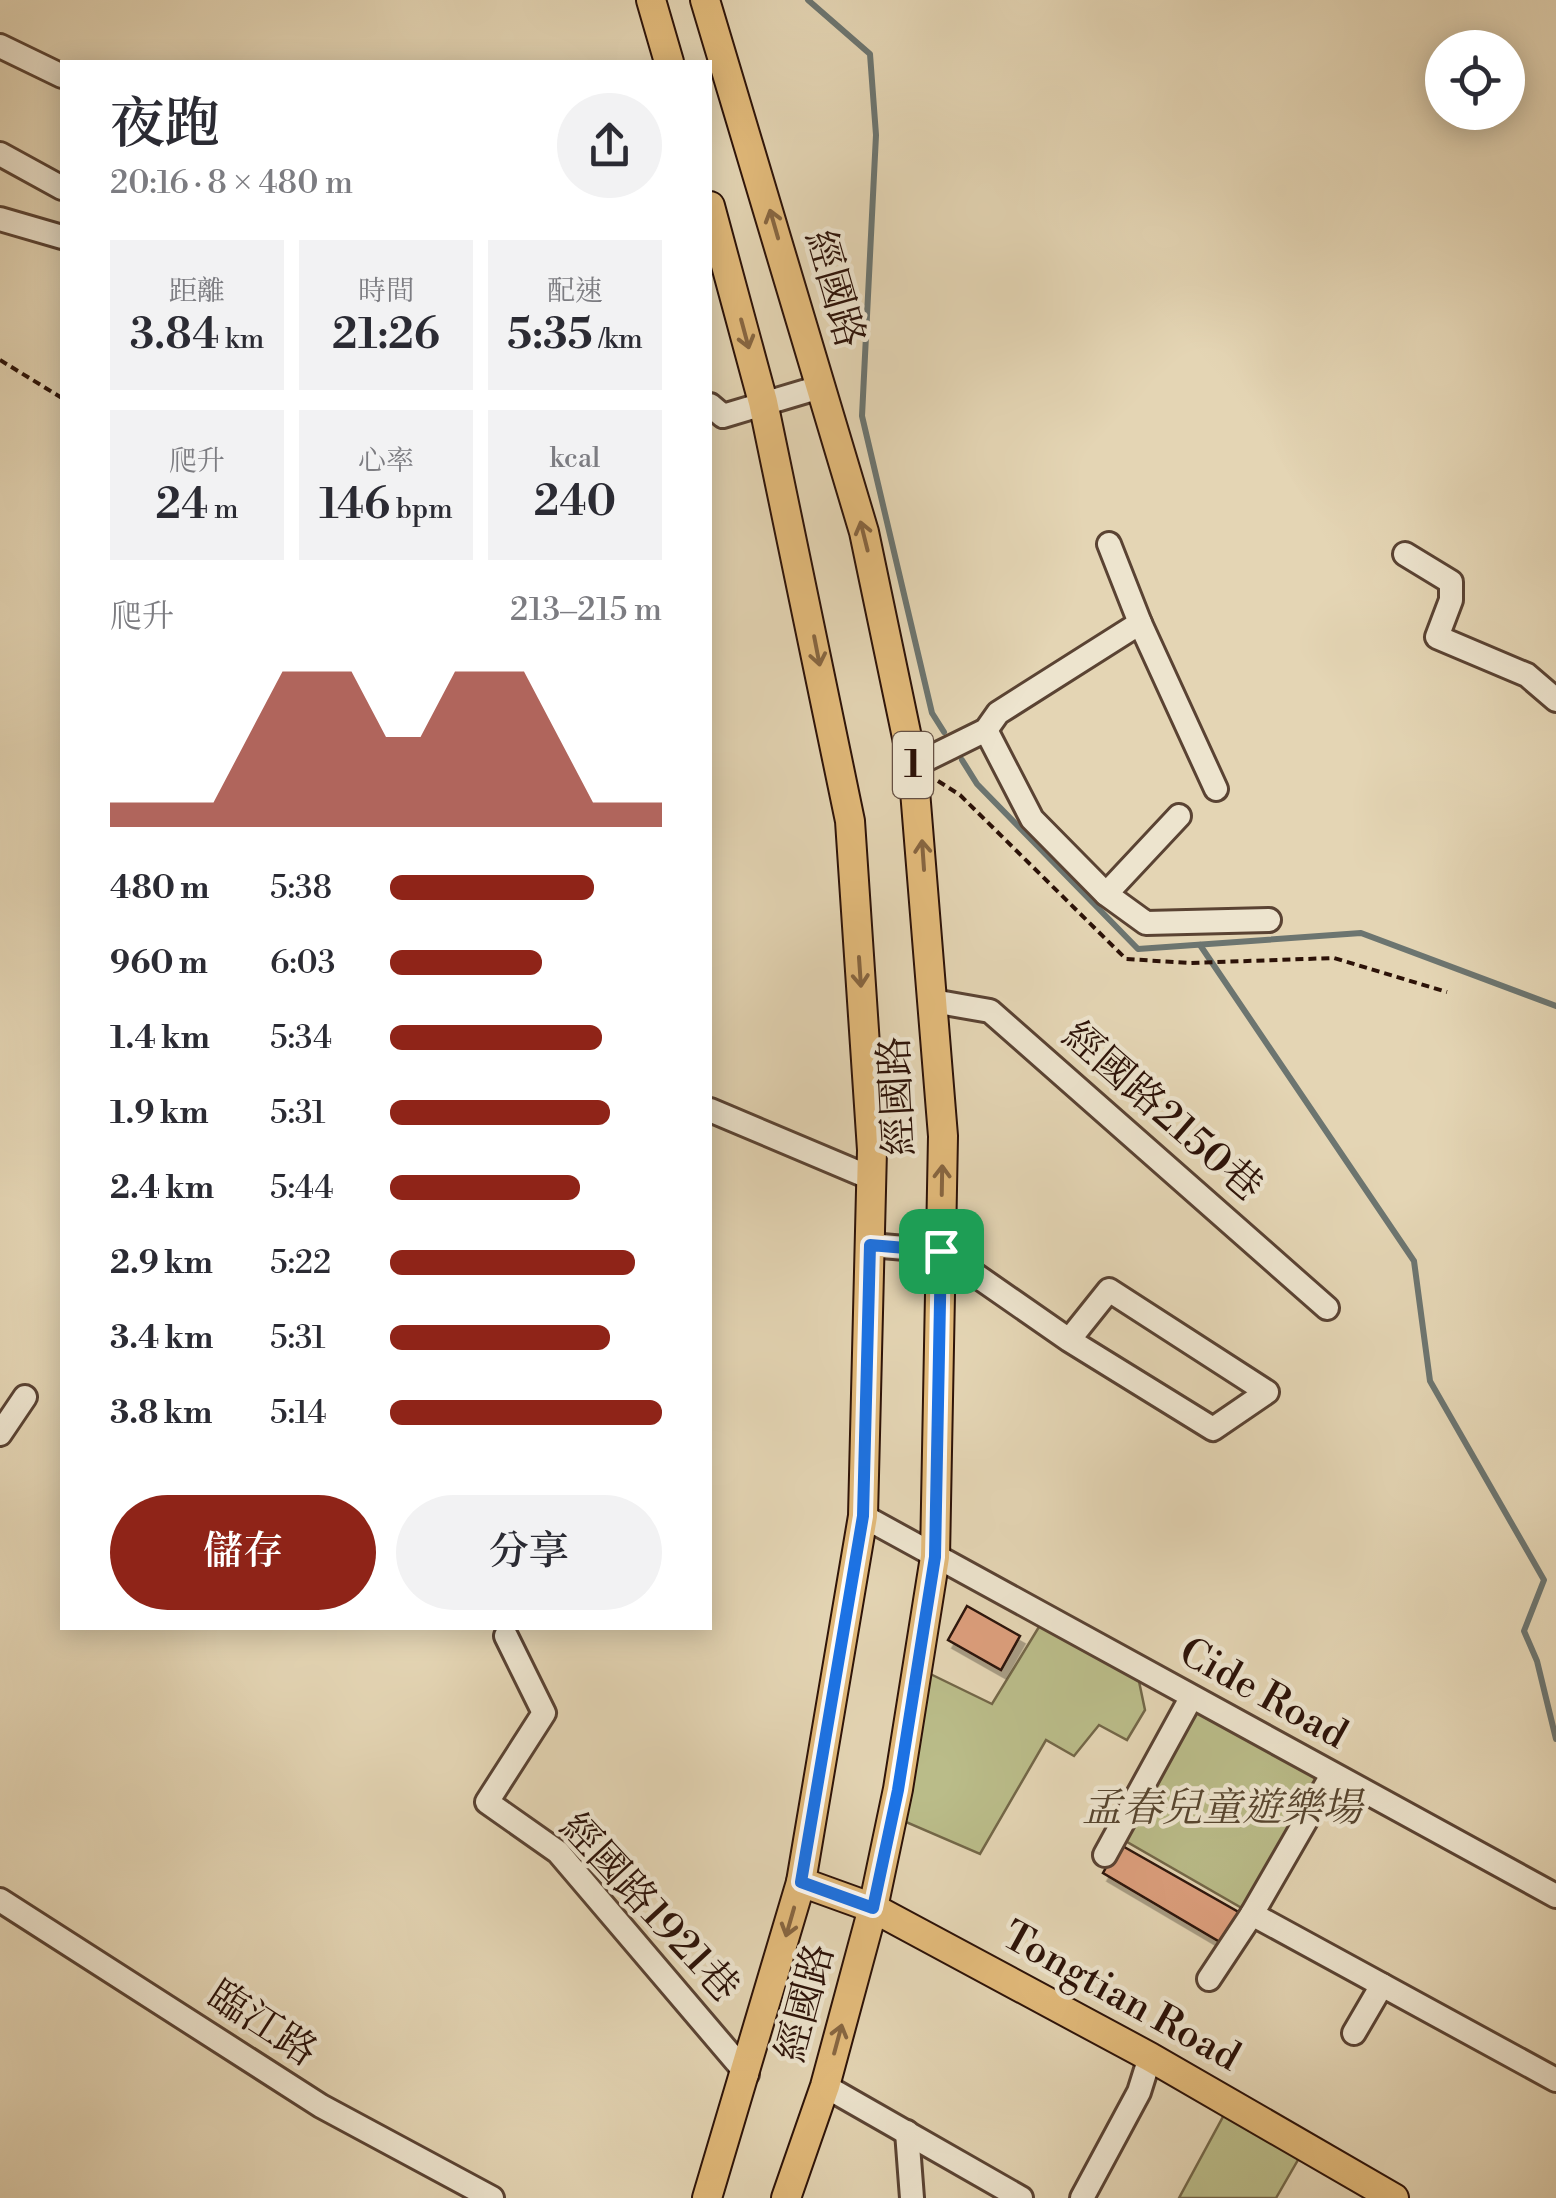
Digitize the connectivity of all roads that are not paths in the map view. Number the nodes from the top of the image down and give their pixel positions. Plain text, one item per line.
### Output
1 (651, 0) edge
2 (705, 0) edge
3 (0, 46) edge
4 (668, 60) edge
5 (60, 75) edge
6 (0, 154) edge
7 (60, 187) edge
8 (712, 213) edge
9 (2, 225) edge
10 (60, 233) edge
11 (820, 387) junction
12 (764, 402) junction
13 (714, 417) edge
14 (1109, 544) dead end
15 (1405, 554) dead end
16 (1140, 622) junction
17 (1556, 700) edge
18 (986, 730) junction
19 (913, 766) junction
20 (1216, 789) dead end
21 (1180, 816) dead end
22 (1106, 894) junction
23 (1270, 920) dead end
24 (933, 1001) junction
25 (712, 1111) edge
26 (871, 1178) junction
27 (870, 1245) junction
28 (941, 1251) junction
29 (1327, 1308) dead end
30 (1069, 1340) junction
31 (25, 1398) dead end
32 (0, 1434) edge
33 (863, 1516) junction
34 (935, 1557) junction
35 (506, 1636) dead end
36 (1191, 1698) junction
37 (1332, 1775) junction
38 (1105, 1855) dead end
39 (801, 1882) junction
40 (1556, 1896) edge
41 (0, 1900) edge
42 (873, 1908) junction
43 (1252, 1914) junction
44 (1210, 1979) dead end
45 (1382, 1985) junction
46 (1354, 2033) dead end
47 (1150, 2057) junction
48 (747, 2074) junction
49 (1556, 2080) edge
50 (825, 2086) junction
51 (907, 2132) junction
52 (1016, 2196) edge
53 (492, 2198) edge
54 (707, 2198) edge
55 (786, 2198) edge
56 (912, 2198) edge
57 (1082, 2198) edge
58 (1394, 2198) edge

1 - 4 main road
11 -> 2 main road, 經國路 / 1
3 - 5 street
6 - 7 street
8 -> 12 main road, 經國路 / 1
9 - 10 street
11 - 12 street
19 -> 11 main road, 經國路 / 1
12 - 13 street
12 -> 26 main road, 經國路 / 1
14 - 16 street
15 - 17 street
16 - 18 street
16 - 20 street
18 - 19 street
18 - 22 street
24 -> 19 main road, 經國路 / 1
21 - 22 street
22 - 23 street
28 -> 24 main road, 經國路 / 1
24 - 29 street, 經國路2150巷
25 - 26 street
26 - 27 main road, 經國路 / 1
27 - 28 street
27 - 33 main road, 經國路 / 1
28 - 30 street
28 - 34 main road, 經國路 / 1
30 - 30 street
31 - 32 street
33 - 34 street, Cide Road
33 - 39 main road, 經國路 / 1
34 - 36 street, Cide Road
34 - 42 main road, 經國路 / 1
35 - 48 street, 經國路1921巷
36 - 37 street, Cide Road
36 - 38 street
37 - 40 street, Cide Road
37 - 43 street
39 - 42 main road, Tongtian Road
39 -> 48 main road, 經國路 / 1
41 - 53 street, 臨江路
42 - 47 main road, Tongtian Road
50 -> 42 main road, 經國路 / 1
43 - 44 street
43 - 45 street
45 - 46 street
45 - 49 street
47 - 57 street
47 - 58 main road, Tongtian Road
48 - 54 main road, 經國路 / 1
50 - 51 street
50 - 55 main road, 經國路 / 1
51 - 52 street
51 - 56 street

